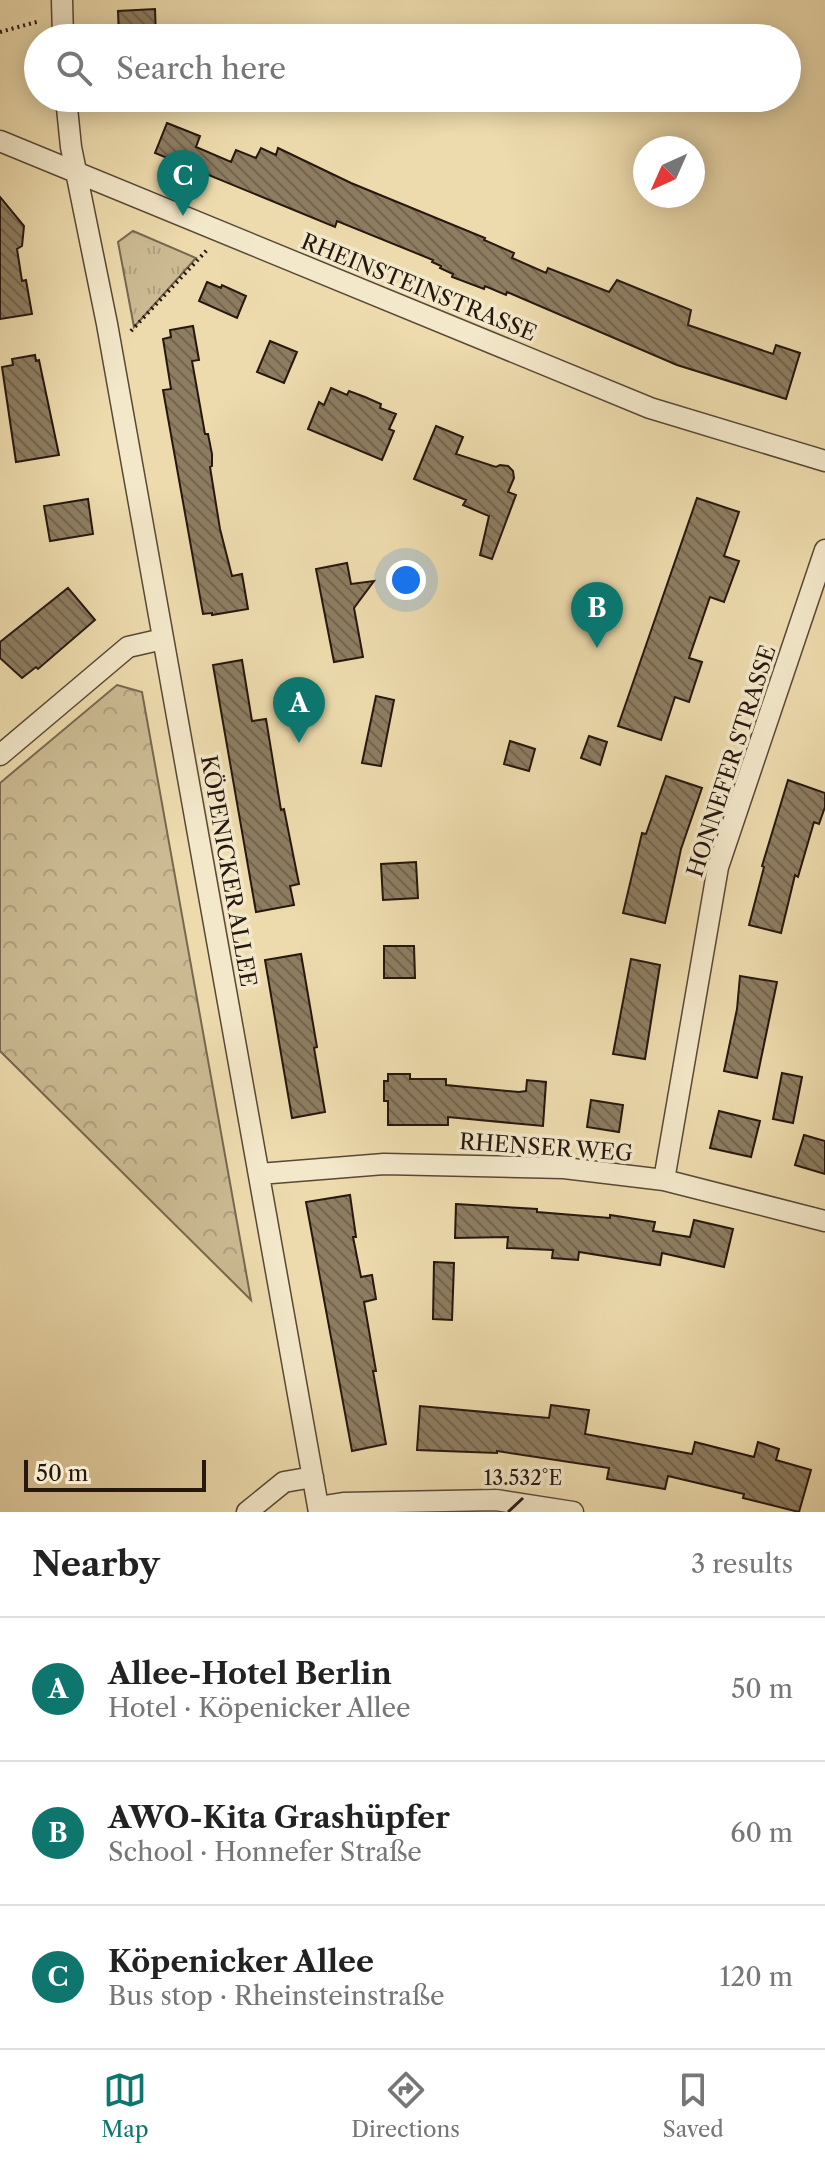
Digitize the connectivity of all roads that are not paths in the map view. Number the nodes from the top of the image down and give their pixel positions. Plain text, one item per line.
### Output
1 (67, 112) edge
2 (0, 141) edge
3 (78, 173) junction
4 (825, 461) edge
5 (825, 550) edge
6 (163, 639) junction
7 (0, 755) edge
8 (259, 1174) junction
9 (664, 1180) junction
10 (825, 1221) edge
11 (313, 1477) junction
12 (319, 1509) edge
13 (247, 1512) edge
14 (573, 1512) edge

1 - 3 street, KÖPENICKER ALLEE
2 - 3 street, RHEINSTEINSTRASSE
3 - 4 street, RHEINSTEINSTRASSE
3 - 6 street, KÖPENICKER ALLEE
5 - 9 street, HONNEFER STRASSE
6 - 7 street
6 - 8 street, KÖPENICKER ALLEE
8 - 9 street, RHENSER WEG
8 - 11 street, KÖPENICKER ALLEE
9 - 10 street, RHENSER WEG
11 - 12 street, KÖPENICKER ALLEE
11 - 13 street
12 - 14 street

